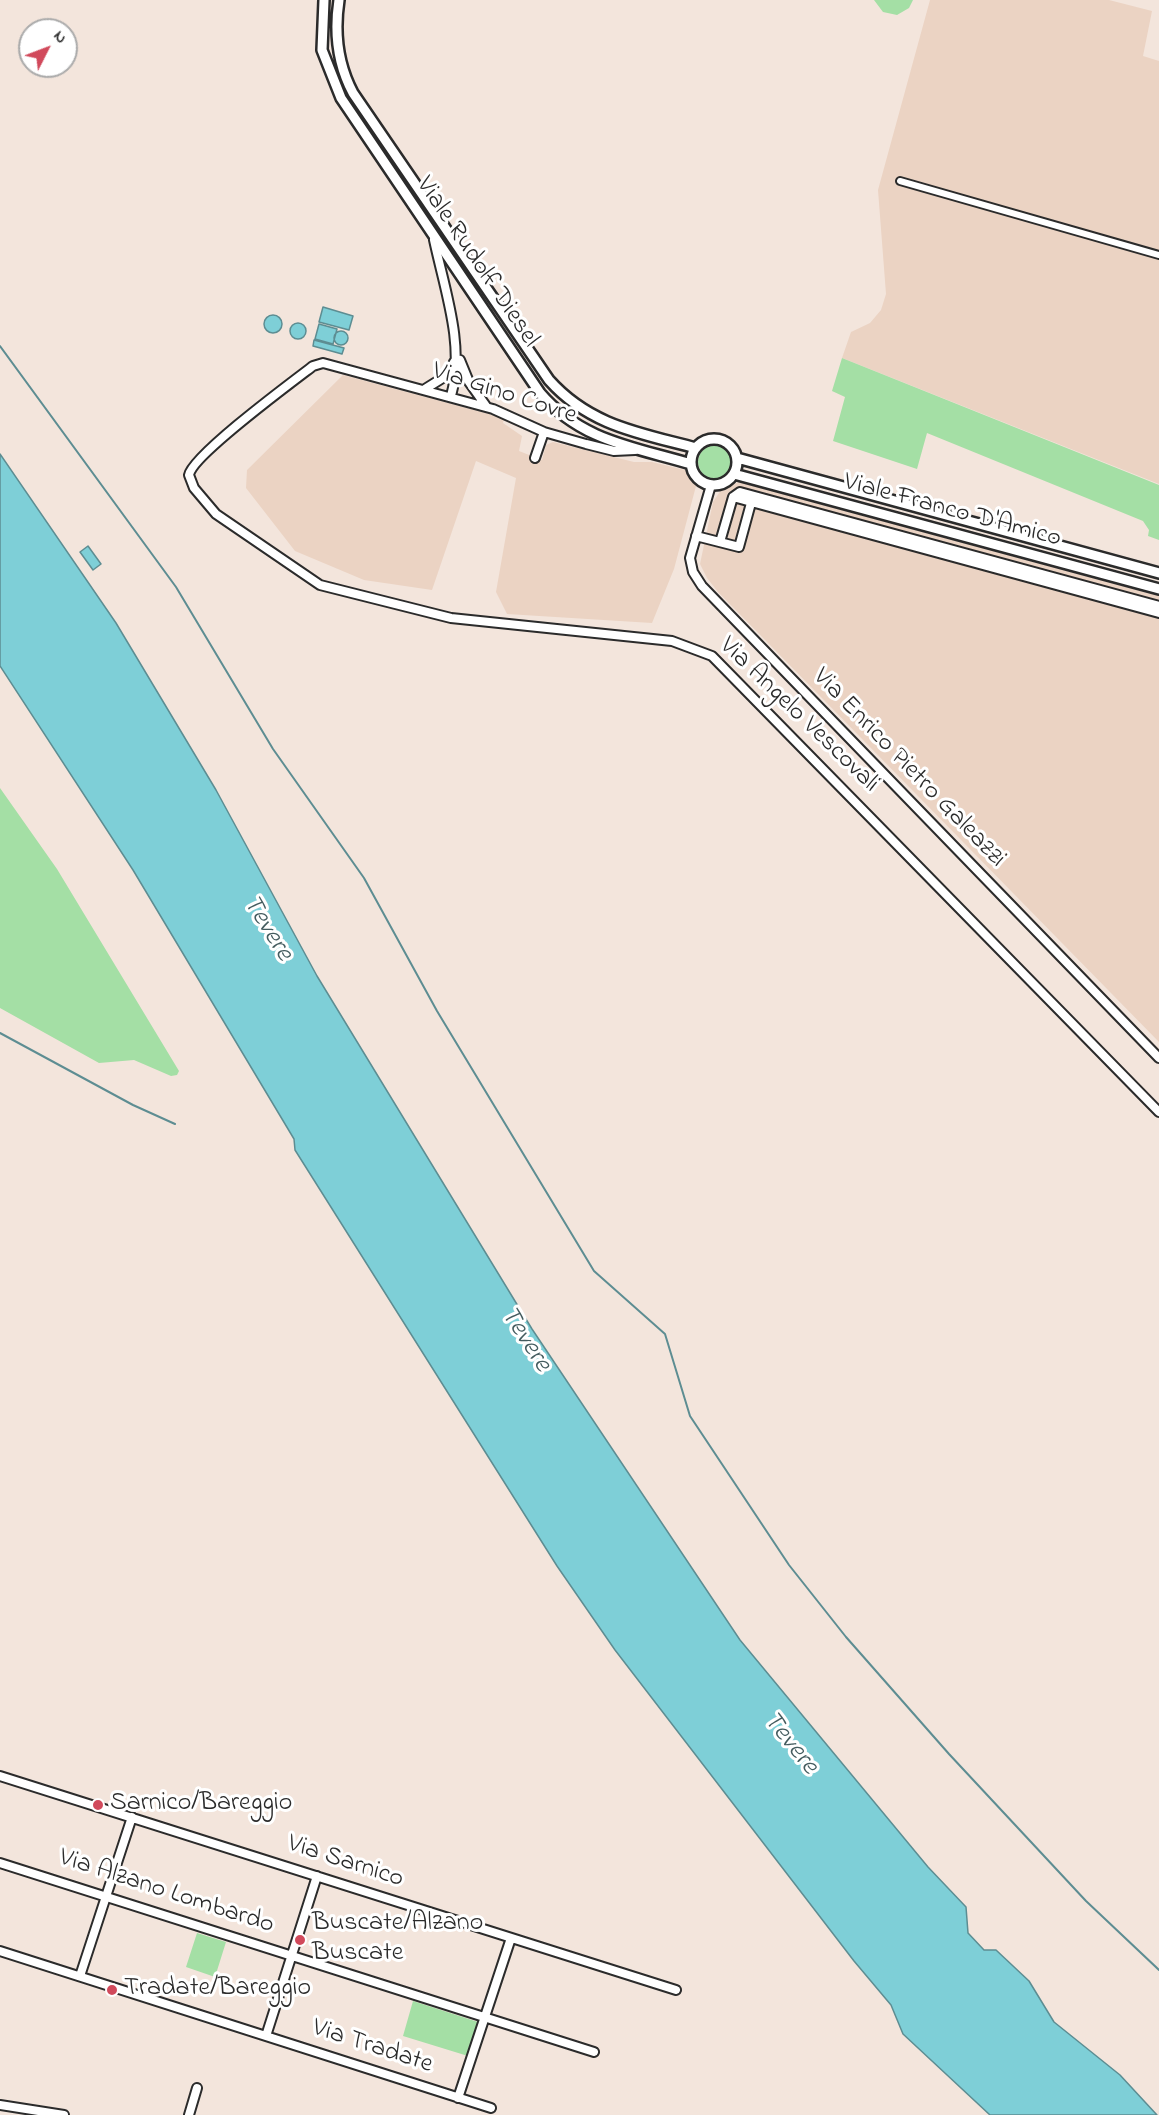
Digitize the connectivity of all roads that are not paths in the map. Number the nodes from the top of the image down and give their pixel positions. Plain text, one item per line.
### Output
1 (324, 0) edge
2 (339, 0) edge
3 (900, 181) dead end
4 (434, 240) junction
5 (1159, 255) edge
6 (456, 350) junction
7 (423, 389) junction
8 (451, 396) junction
9 (487, 407) junction
10 (544, 432) junction
11 (696, 448) junction
12 (642, 450) junction
13 (535, 458) dead end
14 (737, 458) junction
15 (691, 464) junction
16 (734, 474) junction
17 (711, 485) junction
18 (733, 497) junction
19 (751, 502) junction
20 (207, 503) joint
21 (696, 536) junction
22 (720, 542) junction
23 (1159, 573) edge
24 (1159, 589) edge
25 (1159, 606) edge
26 (1159, 613) edge
27 (1159, 1058) edge
28 (1159, 1112) edge
29 (0, 1776) edge
30 (132, 1817) junction
31 (0, 1863) edge
32 (317, 1876) junction
33 (106, 1895) junction
34 (512, 1938) junction
35 (0, 1951) edge
36 (291, 1955) junction
37 (80, 1976) junction
38 (676, 1990) dead end
39 (485, 2017) junction
40 (266, 2036) junction
41 (594, 2052) dead end
42 (197, 2088) dead end
43 (458, 2098) junction
44 (0, 2105) edge
45 (491, 2108) dead end
46 (64, 2115) edge
47 (189, 2115) edge

1 - 4 street, Viale Rudolf Diesel
2 - 11 street, Viale Rudolf Diesel
3 - 5 street
4 - 6 street
4 - 12 street, Viale Rudolf Diesel
6 - 7 street
6 - 8 street
6 - 9 street
7 - 8 street, Via Gino Covre
7 - 20 street, Via Gino Covre
8 - 9 street, Via Gino Covre
9 - 10 street, Via Gino Covre
10 - 12 street, Via Gino Covre
10 - 13 street
11 - 14 street
11 - 15 street
12 - 15 street, Viale Rudolf Diesel
14 - 16 street
14 - 23 street, Viale Franco D'Amico
15 - 17 street
16 - 17 street
16 - 24 street, Viale Franco D'Amico
17 - 21 street, Via Enrico Pietro Galeazzi
18 - 19 street
18 - 22 street
18 - 25 street
19 - 22 street
19 - 26 street
20 - 28 street, Via Angelo Vescovali
21 - 22 street
21 - 27 street, Via Enrico Pietro Galeazzi
29 - 30 street, Via Sarnico
30 - 32 street, Via Sarnico
30 - 33 street
31 - 33 street, Via Alzano Lombardo
32 - 34 street, Via Sarnico
32 - 36 street
33 - 36 street, Via Alzano Lombardo
33 - 37 street
34 - 38 street, Via Sarnico
34 - 39 street
35 - 37 street, Via Tradate
36 - 39 street, Via Alzano Lombardo
36 - 40 street
37 - 40 street, Via Tradate
39 - 41 street, Via Alzano Lombardo
39 - 43 street
40 - 43 street, Via Tradate
42 - 47 street
43 - 45 street, Via Tradate
44 - 46 street

